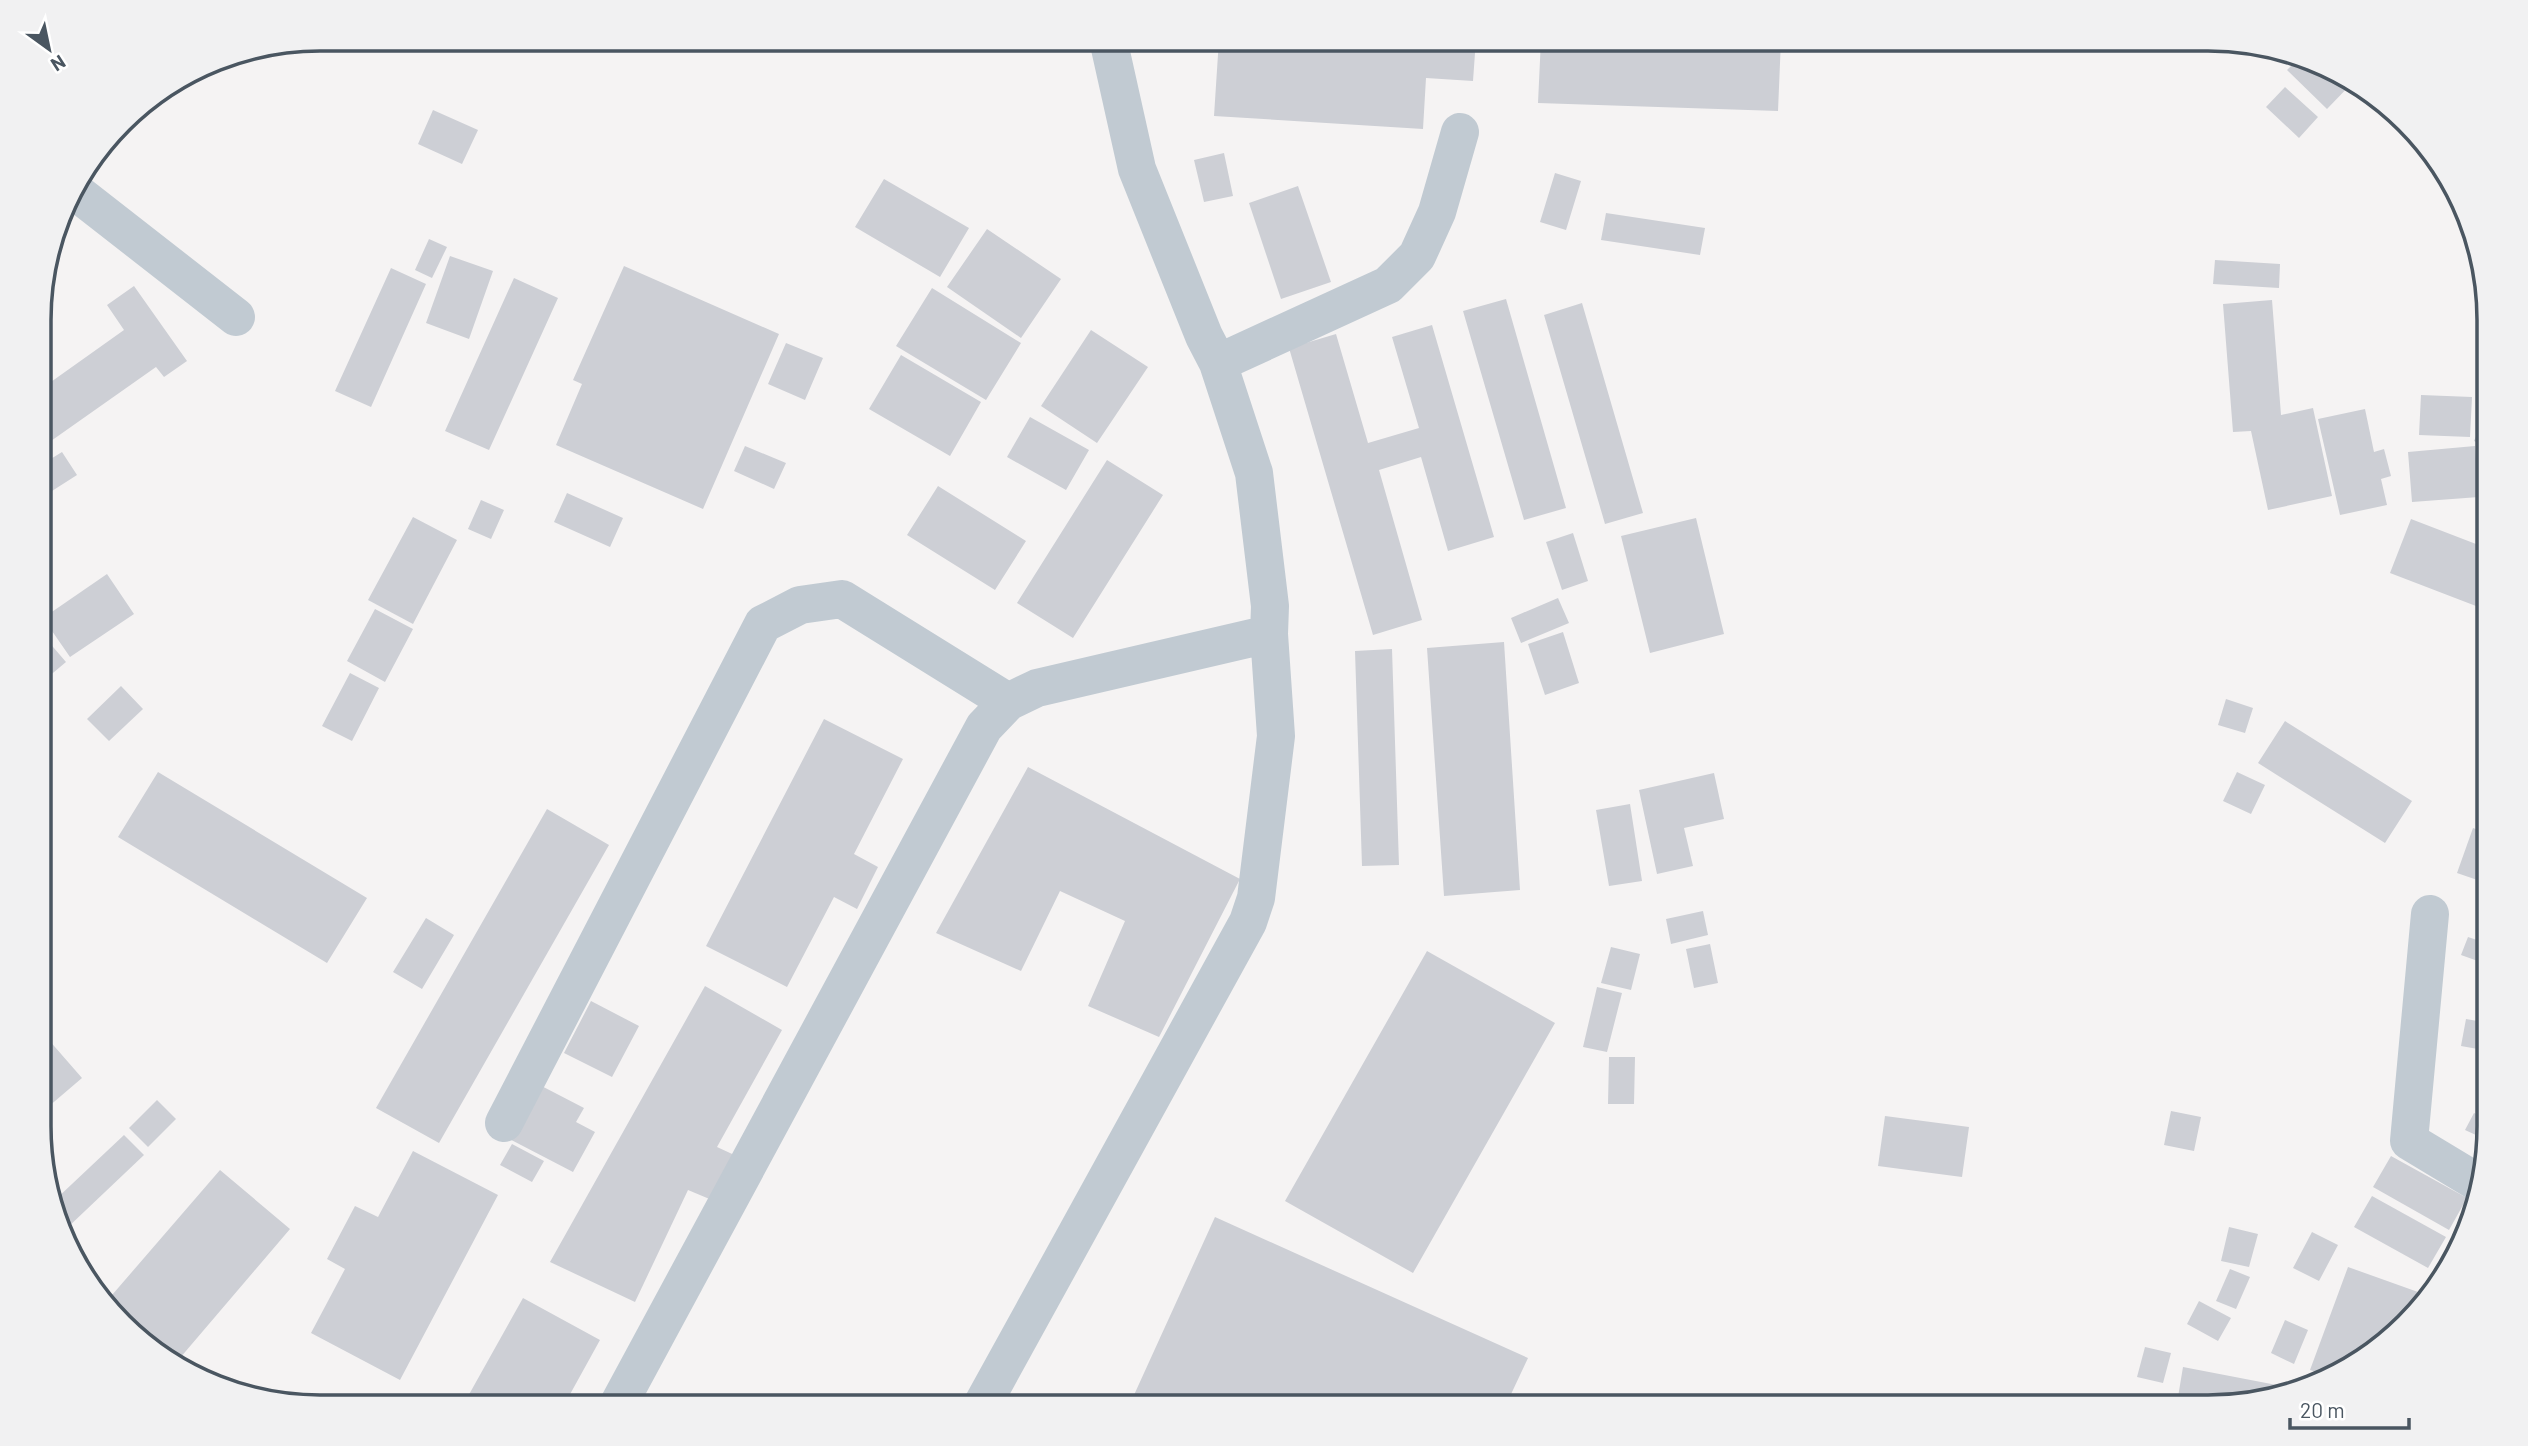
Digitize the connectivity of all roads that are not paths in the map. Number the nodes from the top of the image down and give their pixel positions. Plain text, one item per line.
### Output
1 (1111, 51) edge
2 (1460, 132) dead end
3 (81, 196) edge
4 (236, 317) dead end
5 (1219, 363) junction
6 (1269, 634) junction
7 (1008, 702) junction
8 (2430, 914) dead end
9 (504, 1122) dead end
10 (2472, 1179) edge
11 (623, 1395) edge
12 (988, 1395) edge

1 - 5 street
2 - 5 street
3 - 4 street
5 - 6 street
6 - 7 street
6 - 12 street
7 - 9 street
7 - 11 street
8 - 10 street

